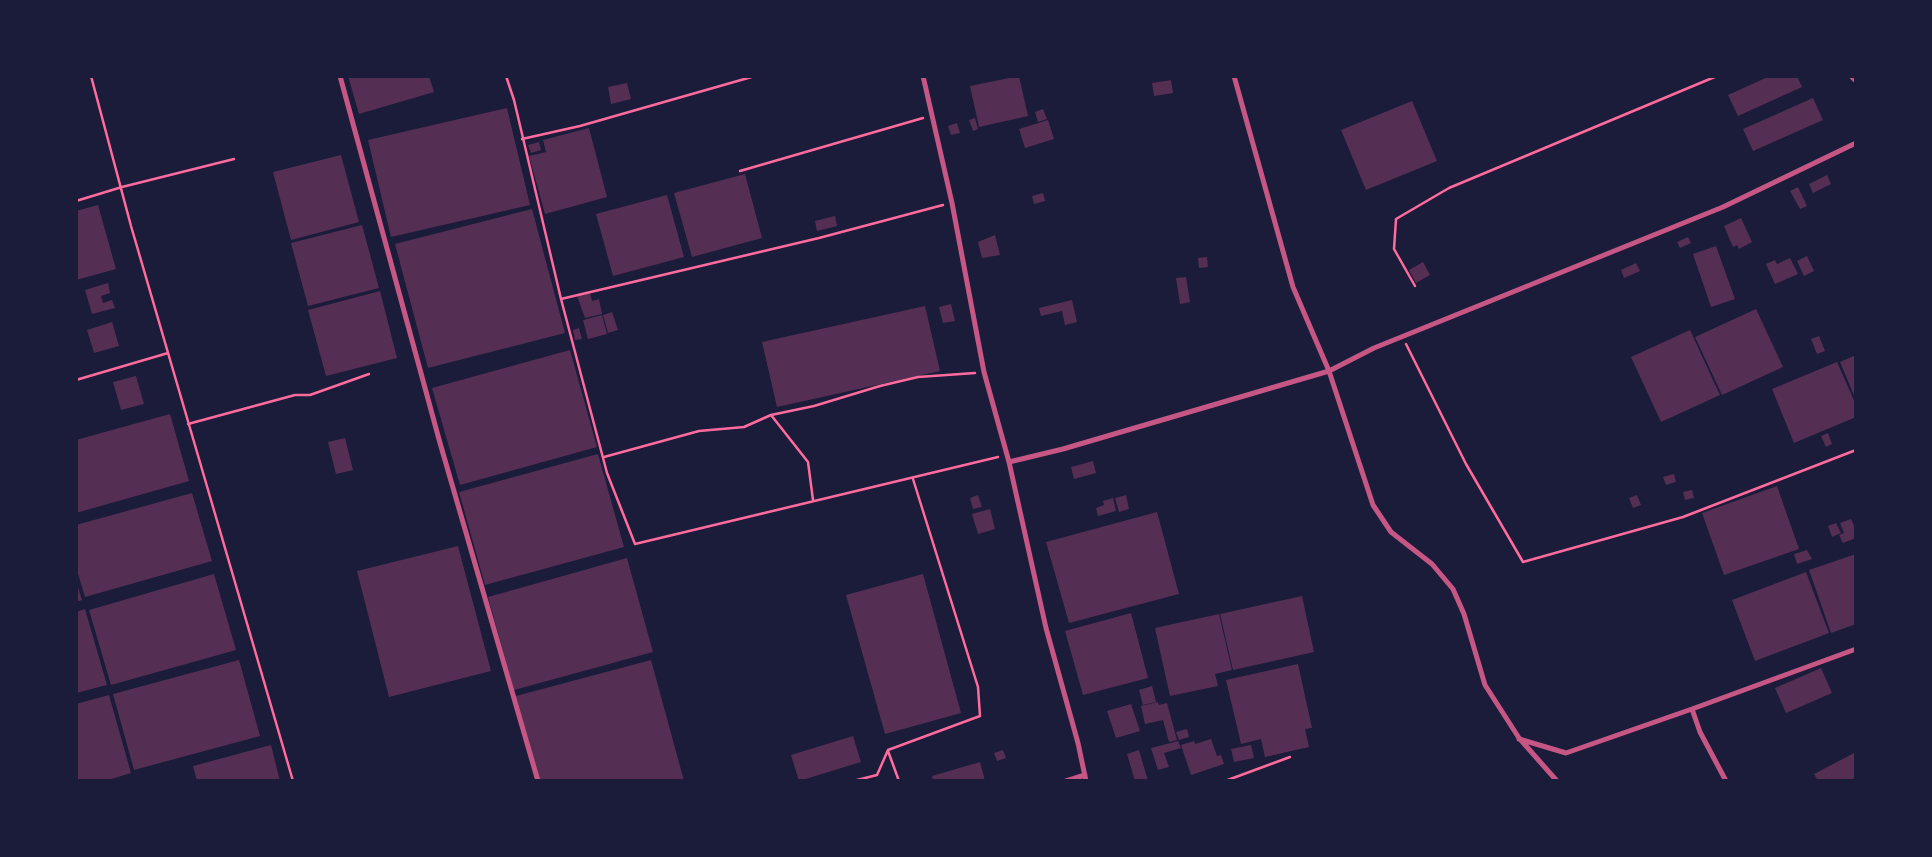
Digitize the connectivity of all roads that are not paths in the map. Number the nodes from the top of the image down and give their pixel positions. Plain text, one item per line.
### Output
1 (340, 76) edge
2 (923, 76) edge
3 (1234, 76) edge
4 (1853, 76) edge
5 (1856, 79) edge
6 (1856, 143) edge
7 (1329, 371) junction
8 (1009, 462) junction
9 (1856, 649) edge
10 (1692, 709) junction
11 (1519, 738) junction
12 (1085, 778) edge
13 (538, 781) edge
14 (1066, 781) edge
15 (1557, 781) edge
16 (1726, 781) edge

1 - 13 street
2 - 8 street
3 - 7 street
4 - 5 street
6 - 7 street
7 - 8 street
7 - 11 street
8 - 12 street
9 - 10 street
10 - 11 street
10 - 16 street
11 - 15 street
12 - 14 street

